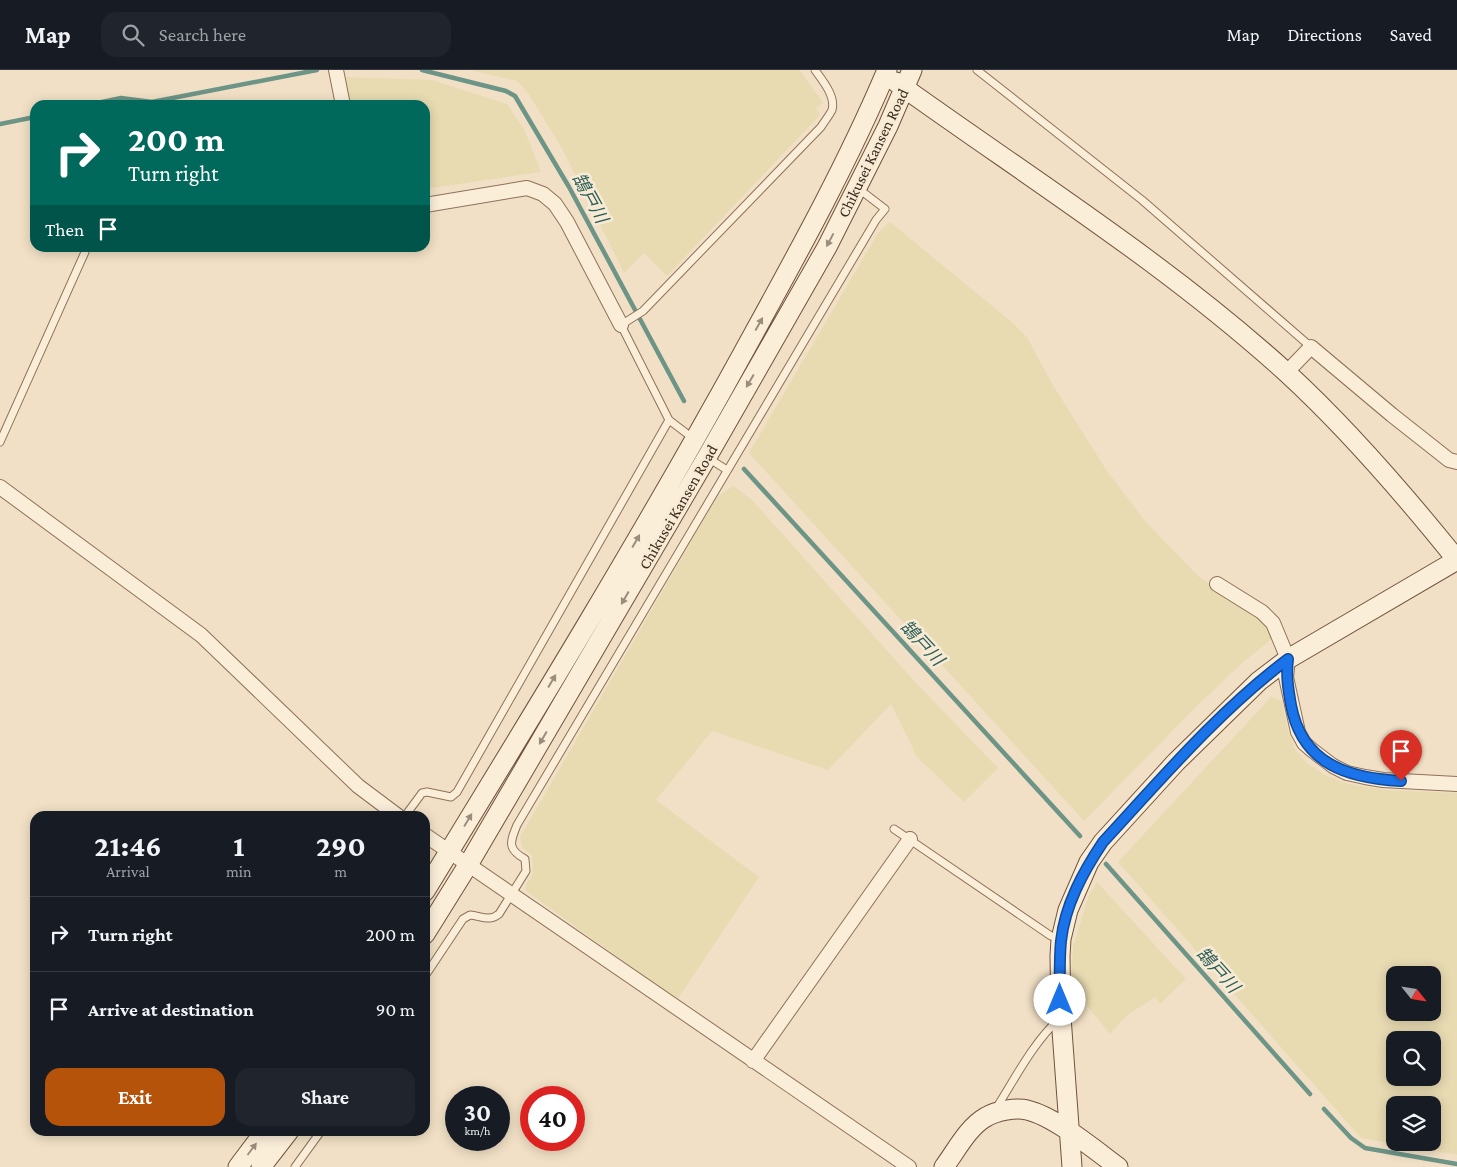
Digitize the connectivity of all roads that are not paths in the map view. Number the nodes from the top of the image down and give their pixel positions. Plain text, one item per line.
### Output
1 (336, 70) edge
2 (815, 70) edge
3 (912, 70) edge
4 (977, 70) edge
5 (884, 72) edge
6 (905, 88) junction
7 (342, 100) edge
8 (858, 188) junction
9 (430, 204) edge
10 (84, 252) dead end
11 (621, 325) junction
12 (1311, 347) junction
13 (1286, 373) junction
14 (669, 420) junction
15 (695, 440) junction
16 (0, 442) edge
17 (707, 457) junction
18 (1457, 462) edge
19 (727, 470) junction
20 (0, 487) edge
21 (1457, 560) edge
22 (1217, 584) dead end
23 (1288, 659) junction
24 (1457, 784) edge
25 (391, 811) edge
26 (409, 811) edge
27 (894, 829) dead end
28 (430, 839) edge
29 (910, 839) junction
30 (449, 852) junction
31 (468, 865) junction
32 (430, 883) edge
33 (512, 894) junction
34 (430, 926) edge
35 (1061, 939) junction
36 (430, 968) edge
37 (1061, 1016) junction
38 (753, 1061) junction
39 (992, 1115) junction
40 (1069, 1132) junction
41 (261, 1136) edge
42 (284, 1136) edge
43 (317, 1136) edge
44 (238, 1167) edge
45 (261, 1167) edge
46 (295, 1167) edge
47 (908, 1167) edge
48 (944, 1167) edge
49 (1072, 1167) edge
50 (1118, 1167) edge

1 - 7 street
2 - 11 lane
3 - 6 street, Chikusei Kansen Road
4 - 12 lane
5 - 6 street
15 -> 5 street, Chikusei Kansen Road
6 - 8 street, Chikusei Kansen Road
6 - 13 street
8 -> 17 street, Chikusei Kansen Road
8 - 19 lane
9 - 11 street
10 - 16 lane
11 - 14 lane
12 - 13 street
12 - 18 street
13 - 21 street
14 - 15 lane
14 - 26 lane
30 -> 15 street, Chikusei Kansen Road
17 - 19 lane
17 -> 31 street, Chikusei Kansen Road
19 - 33 lane
20 - 25 street
21 - 23 street
22 - 23 street
23 - 24 street
23 - 35 street
27 - 29 lane
28 - 30 street
29 - 35 lane
29 - 38 street
30 - 31 street
30 - 32 street, Chikusei Kansen Road
31 - 33 street
31 - 34 street, Chikusei Kansen Road
33 - 36 lane
33 - 38 street
35 - 37 street
37 - 39 lane
37 - 40 street
38 - 47 street
39 - 40 street
39 - 48 street
40 - 49 street
40 - 50 street
44 -> 41 street
42 - 45 street
43 - 46 lane

